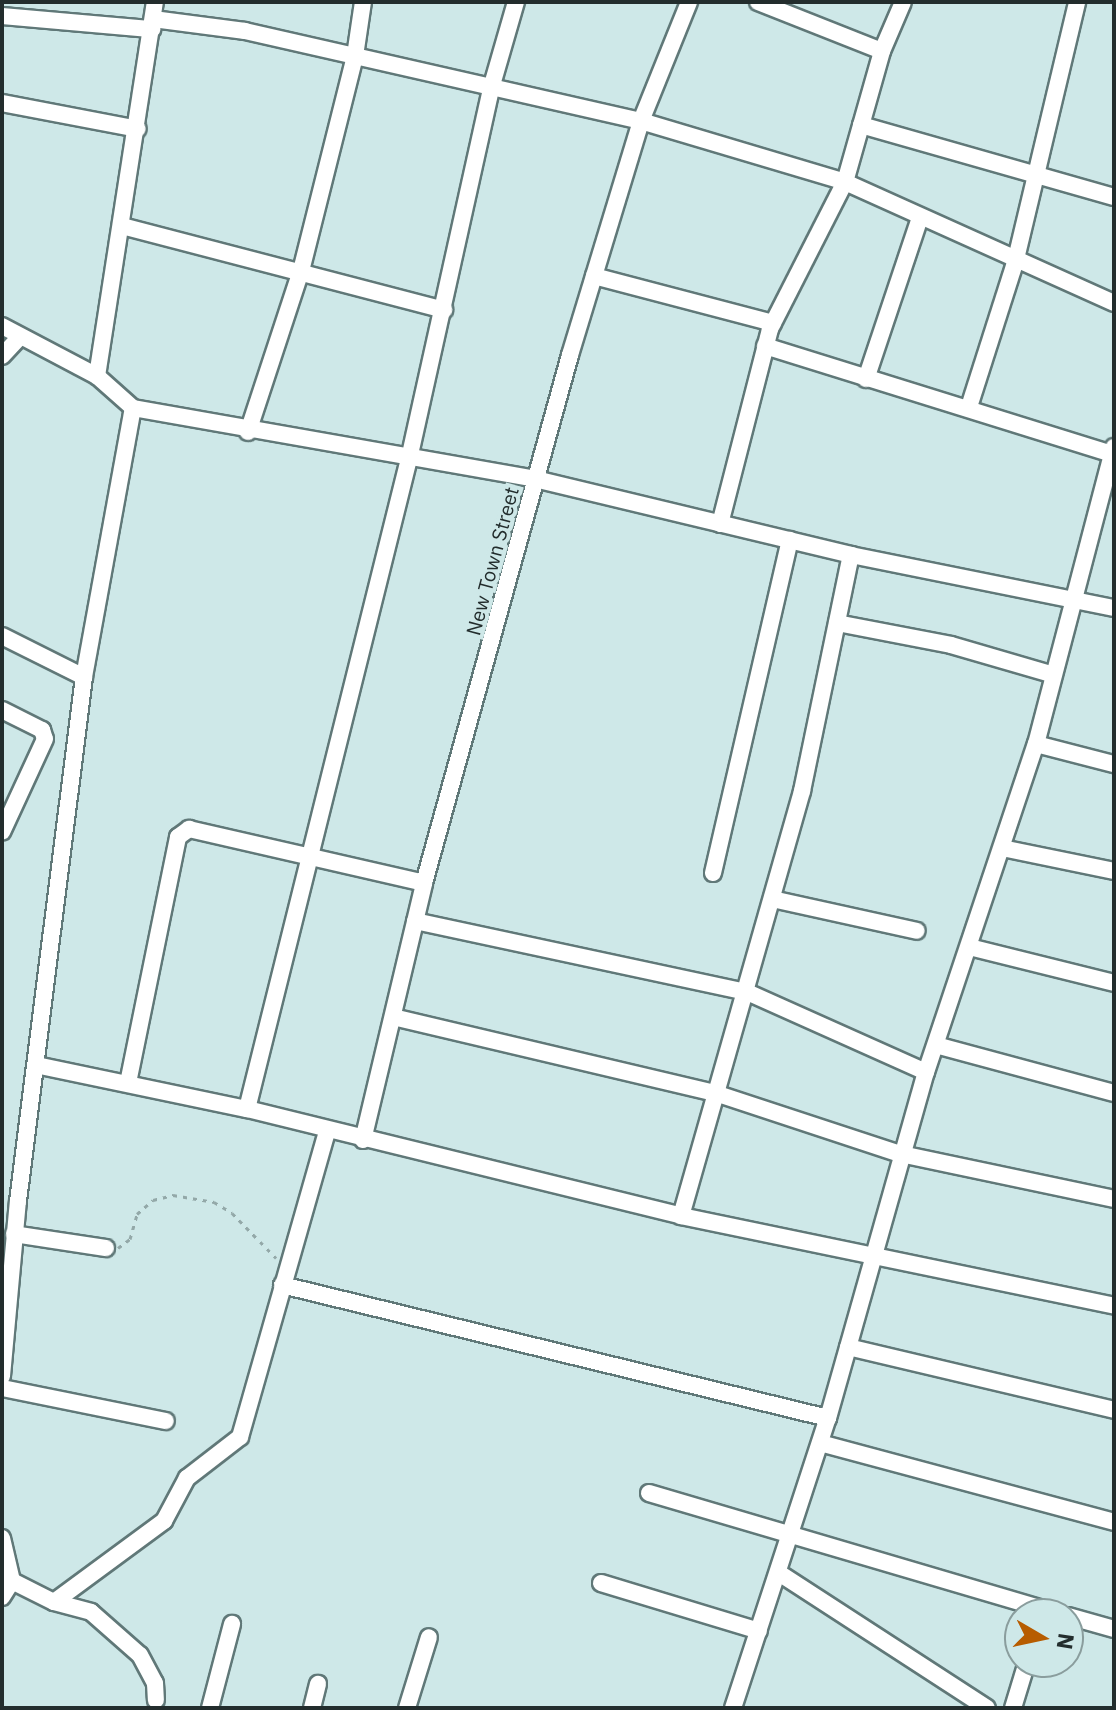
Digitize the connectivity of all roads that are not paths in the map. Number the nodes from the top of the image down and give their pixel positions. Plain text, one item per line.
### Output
1 (155, 2) edge
2 (363, 2) edge
3 (516, 2) edge
4 (689, 2) edge
5 (758, 2) edge
6 (903, 2) edge
7 (1077, 2) edge
8 (2, 16) edge
9 (153, 24) junction
10 (882, 51) junction
11 (355, 56) junction
12 (492, 85) junction
13 (2, 103) edge
14 (641, 121) junction
15 (861, 125) junction
16 (138, 129) junction
17 (1034, 175) junction
18 (845, 182) junction
19 (1114, 197) edge
20 (920, 218) junction
21 (122, 226) junction
22 (1015, 263) junction
23 (301, 271) junction
24 (594, 276) junction
25 (1114, 303) edge
26 (444, 310) junction
27 (773, 323) junction
28 (2, 326) edge
29 (19, 338) junction
30 (765, 346) junction
31 (2, 356) edge
32 (97, 376) junction
33 (866, 379) junction
34 (969, 407) junction
35 (133, 408) junction
36 (248, 432) junction
37 (1113, 452) edge
38 (409, 459) junction
39 (535, 479) junction
40 (720, 524) junction
41 (790, 540) junction
42 (851, 555) junction
43 (1076, 597) junction
44 (1114, 608) edge
45 (837, 623) junction
46 (2, 636) edge
47 (1054, 675) junction
48 (84, 677) junction
49 (2, 710) edge
50 (1036, 744) junction
51 (1114, 764) edge
52 (2, 832) edge
53 (1002, 848) junction
54 (310, 857) junction
55 (1114, 871) edge
56 (713, 873) dead end
57 (424, 883) junction
58 (772, 899) junction
59 (415, 921) junction
60 (917, 931) dead end
61 (969, 947) junction
62 (1114, 983) edge
63 (747, 992) junction
64 (393, 1017) junction
65 (936, 1045) junction
66 (36, 1065) junction
67 (926, 1072) junction
68 (128, 1083) junction
69 (1114, 1093) edge
70 (718, 1094) junction
71 (247, 1109) junction
72 (327, 1131) junction
73 (363, 1140) junction
74 (901, 1154) junction
75 (1114, 1199) edge
76 (681, 1216) junction
77 (14, 1234) junction
78 (106, 1248) road end
79 (875, 1257) junction
80 (284, 1277) junction
81 (1114, 1306) edge
82 (848, 1347) junction
83 (2, 1376) edge
84 (2, 1388) edge
85 (1114, 1410) edge
86 (828, 1418) junction
87 (166, 1421) dead end
88 (820, 1443) junction
89 (649, 1493) dead end
90 (1114, 1522) edge
91 (791, 1532) junction
92 (2, 1538) edge
93 (779, 1573) junction
94 (12, 1581) junction
95 (601, 1583) dead end
96 (2, 1597) edge
97 (1004, 1600) edge
98 (54, 1602) junction
99 (1084, 1621) edge
100 (232, 1624) dead end
101 (1114, 1629) edge
102 (759, 1631) junction
103 (429, 1637) dead end
104 (1022, 1678) edge
105 (318, 1684) dead end
106 (156, 1700) dead end
107 (210, 1708) edge
108 (312, 1708) edge
109 (407, 1708) edge
110 (733, 1708) edge
111 (987, 1708) edge
112 (1013, 1708) edge

1 - 9 street
2 - 11 street
3 - 12 street
4 - 14 street, New Town Street
5 - 10 street
6 - 10 street
7 - 17 street
8 - 9 street
9 - 11 street
9 - 16 street
10 - 15 street
11 - 12 street
11 - 23 street
12 - 14 street
12 - 26 street
13 - 16 street
14 - 18 street
14 - 24 street, New Town Street
15 - 17 street
15 - 18 street
16 - 21 street
17 - 19 street
17 - 22 street
18 - 20 street
18 - 27 street
20 - 22 street
20 - 33 street
21 - 23 street
21 - 32 street
22 - 25 street
22 - 34 street
23 - 26 street
23 - 36 street
24 - 27 street
24 - 39 street, New Town Street
26 - 38 street
27 - 30 street
28 - 29 street
29 - 31 street
29 - 32 street
30 - 33 street
30 - 40 street
32 - 35 street
33 - 34 street
34 - 37 street
35 - 36 street
35 - 48 street
36 - 38 street
37 - 43 street
38 - 39 street
38 - 54 street
39 - 40 street
39 - 57 street, New Town Street
40 - 41 street
41 - 42 street
41 - 56 street
42 - 43 street
42 - 45 street
43 - 44 street
43 - 47 street
45 - 47 street
45 - 58 street
46 - 48 street
47 - 50 street
48 - 66 street
49 - 52 street
50 - 51 street
50 - 53 street
53 - 55 street
53 - 61 street
54 - 57 street
54 - 68 street
54 - 71 street
57 - 59 street, New Town Street
58 - 60 street
58 - 63 street
59 - 63 street
59 - 64 street, New Town Street
61 - 62 street
61 - 65 street
63 - 67 street
63 - 70 street
64 - 70 street
64 - 73 street, New Town Street
65 - 67 street
65 - 69 street
66 - 68 street
66 - 77 street
67 - 74 street
68 - 71 street
70 - 74 street
70 - 76 street
71 - 72 street
72 - 73 street
72 - 80 street
73 - 76 street
74 - 75 street
74 - 79 street
76 - 79 street
77 - 78 street
77 - 83 street
79 - 81 street
79 - 82 street
80 - 86 street
80 - 98 street
82 - 85 street
82 - 86 street
84 - 87 street
86 - 88 street
88 - 90 street
88 - 91 street
89 - 91 street
91 - 93 street
91 - 97 street
92 - 94 street
93 - 102 street
93 - 111 street
94 - 96 street
94 - 98 street
95 - 102 street
98 - 106 street
99 - 101 street
100 - 107 street
102 - 110 street
103 - 109 street
104 - 112 street
105 - 108 street

